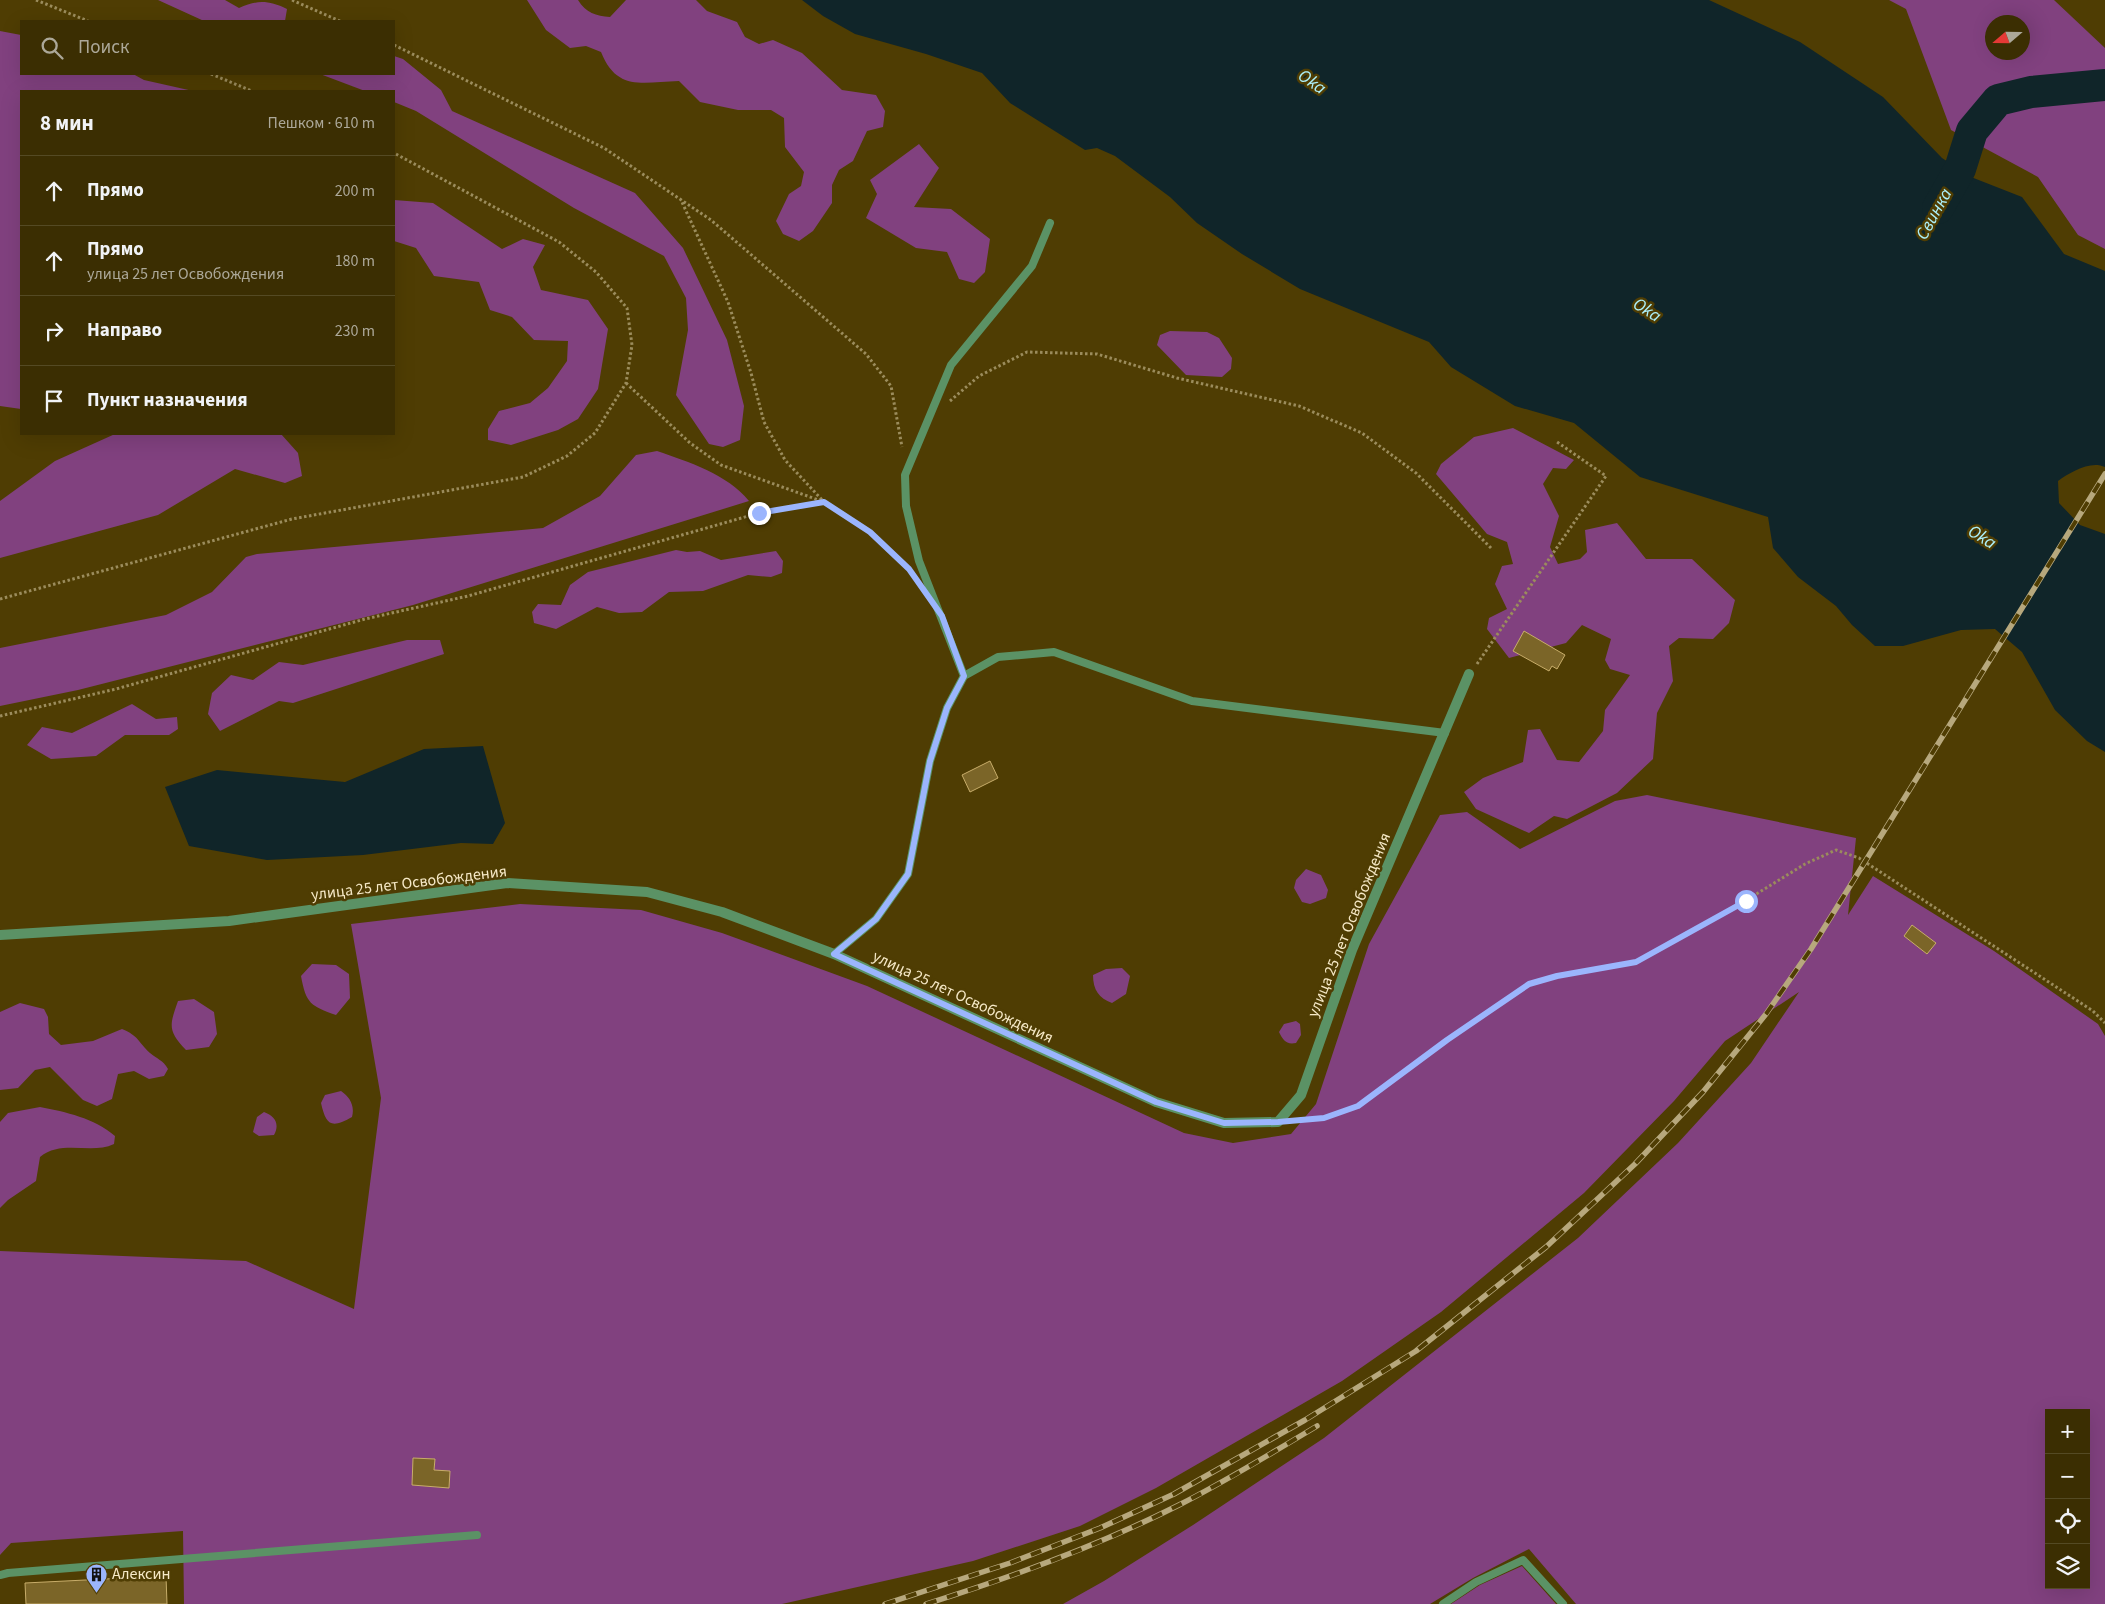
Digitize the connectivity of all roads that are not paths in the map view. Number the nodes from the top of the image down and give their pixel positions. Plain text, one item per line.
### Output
1 (1050, 223) dead end
2 (1469, 674) road end
3 (964, 676) junction
4 (1445, 733) junction
5 (0, 935) edge
6 (834, 954) junction
7 (478, 1535) dead end
8 (0, 1575) edge
9 (1444, 1604) edge
10 (1563, 1604) edge

1 - 3 lane
2 - 4 street, улица 25 лет Освобождения
3 - 4 lane
3 - 6 lane
4 - 6 street, улица 25 лет Освобождения
5 - 6 street, улица 25 лет Освобождения
7 - 8 lane
9 - 10 lane

